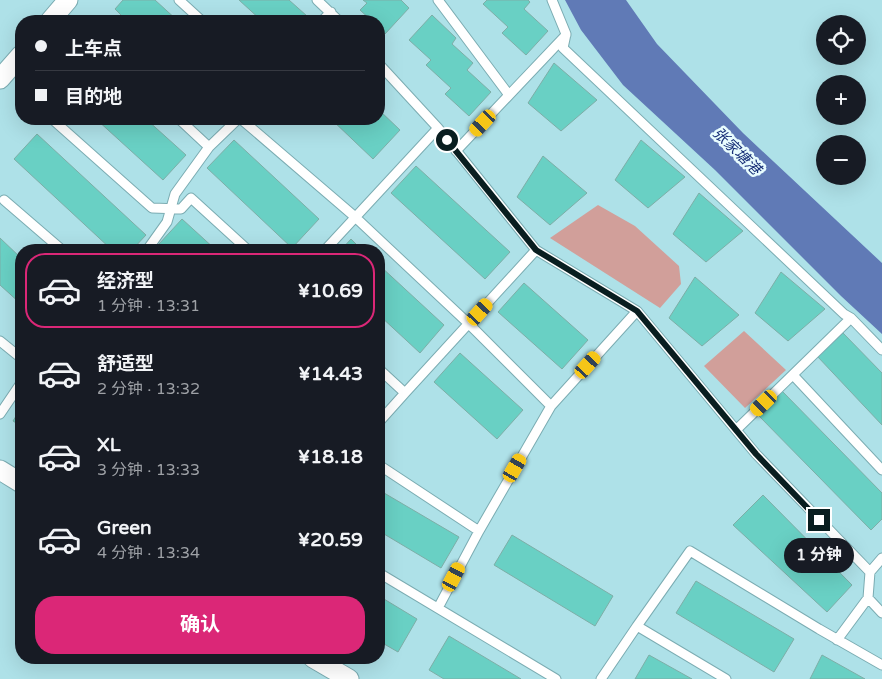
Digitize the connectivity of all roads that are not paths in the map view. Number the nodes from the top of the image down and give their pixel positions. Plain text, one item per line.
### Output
1 (68, 0) edge
2 (179, 0) edge
3 (317, 0) edge
4 (438, 0) edge
5 (552, 0) edge
6 (331, 12) junction
7 (55, 15) edge
8 (195, 15) edge
9 (328, 15) edge
10 (334, 15) edge
11 (566, 34) junction
12 (15, 62) edge
13 (385, 71) edge
14 (0, 79) edge
15 (510, 95) junction
16 (59, 125) edge
17 (185, 125) edge
18 (233, 125) edge
19 (247, 125) edge
20 (438, 128) junction
21 (209, 147) junction
22 (456, 151) junction
23 (4, 200) dead end
24 (170, 209) junction
25 (354, 216) junction
26 (55, 244) edge
27 (151, 244) edge
28 (241, 244) edge
29 (329, 244) edge
30 (384, 244) edge
31 (385, 245) edge
32 (536, 250) junction
33 (637, 311) junction
34 (851, 318) junction
35 (469, 324) junction
36 (0, 341) edge
37 (882, 350) edge
38 (15, 353) edge
39 (385, 375) edge
40 (793, 375) junction
41 (15, 392) edge
42 (405, 393) junction
43 (551, 406) junction
44 (0, 414) edge
45 (385, 415) edge
46 (736, 430) junction
47 (385, 469) edge
48 (0, 470) edge
49 (882, 470) edge
50 (15, 479) edge
51 (480, 531) junction
52 (882, 558) edge
53 (870, 572) junction
54 (385, 577) edge
55 (868, 598) junction
56 (438, 608) junction
57 (882, 613) edge
58 (637, 626) junction
59 (837, 640) junction
60 (323, 664) edge
61 (882, 665) edge
62 (349, 679) edge
63 (556, 679) edge
64 (601, 679) edge
65 (726, 679) edge

1 - 7 street
2 - 8 lane
3 - 6 lane
4 - 15 lane
5 - 11 lane
6 - 9 lane
6 - 10 lane
11 - 15 lane
11 - 34 lane
12 - 14 street
13 - 20 lane
15 - 22 lane
16 - 24 lane
17 - 21 lane
18 - 21 lane
19 - 25 lane
20 - 22 lane
20 - 25 lane
21 - 24 lane
22 - 32 lane
23 - 26 lane
24 - 27 lane
24 - 28 lane
25 - 29 lane
25 - 30 lane
31 - 35 lane
32 - 33 lane
32 - 35 lane
33 - 43 lane
33 - 46 lane
34 - 37 lane
34 - 40 lane
35 - 42 lane
35 - 43 lane
36 - 38 lane
39 - 42 lane
40 - 46 lane
40 - 49 lane
41 - 44 lane
42 - 45 lane
43 - 51 lane
46 - 53 lane
47 - 51 lane
48 - 50 street
51 - 56 lane
52 - 53 lane
53 - 55 lane
54 - 56 lane
55 - 57 lane
55 - 59 lane
56 - 63 lane
58 - 59 lane
58 - 64 lane
58 - 65 lane
59 - 61 lane
60 - 62 street

